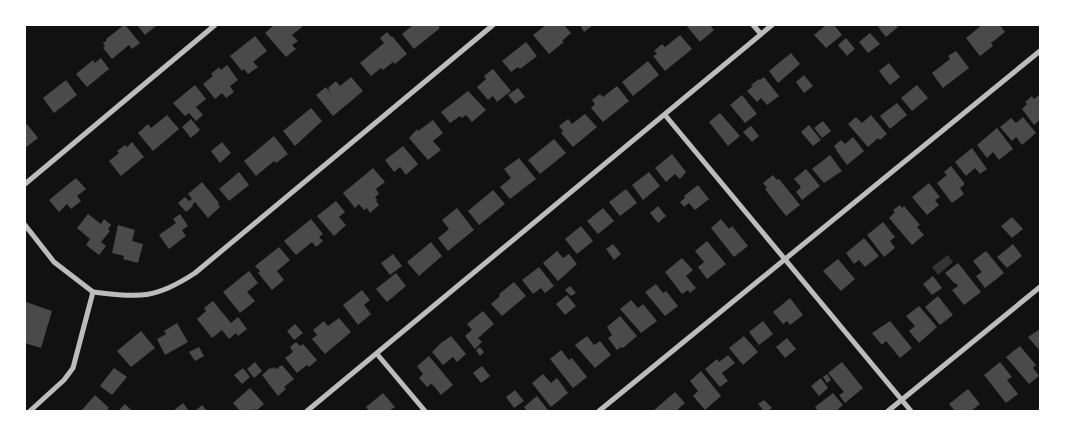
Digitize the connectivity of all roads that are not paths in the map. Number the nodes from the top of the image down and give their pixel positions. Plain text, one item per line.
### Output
1 (215, 25) edge
2 (493, 25) edge
3 (754, 25) edge
4 (772, 25) edge
5 (761, 34) junction
6 (1040, 51) edge
7 (665, 115) junction
8 (25, 184) edge
9 (25, 224) edge
10 (786, 259) junction
11 (1040, 287) edge
12 (93, 292) junction
13 (376, 354) junction
14 (902, 400) junction
15 (30, 411) edge
16 (307, 411) edge
17 (424, 411) edge
18 (599, 411) edge
19 (888, 411) edge
20 (911, 411) edge

1 - 8 street
2 - 12 street
3 - 5 street
4 - 5 street
5 - 7 street
6 - 10 street
7 - 10 street
7 - 13 street
9 - 12 street
10 - 14 street
10 - 18 street
11 - 14 street
12 - 15 street
13 - 16 street
13 - 17 street
14 - 19 street
14 - 20 street

